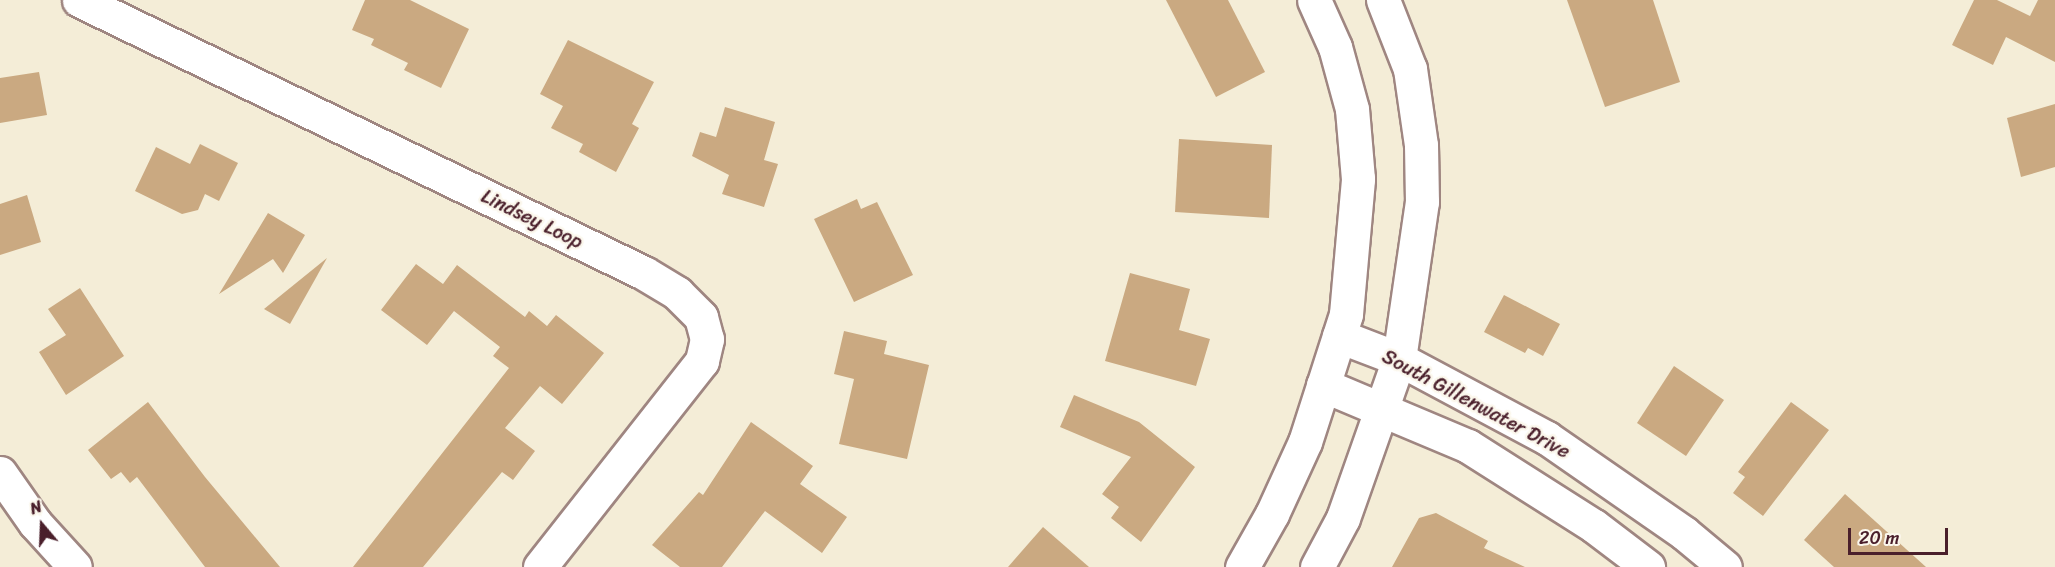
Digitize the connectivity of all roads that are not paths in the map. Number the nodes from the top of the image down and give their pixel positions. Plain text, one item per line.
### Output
1 (79, 0) edge
2 (1314, 0) edge
3 (1383, 0) edge
4 (1339, 336) junction
5 (1399, 359) junction
6 (1323, 385) junction
7 (1382, 409) junction
8 (0, 473) edge
9 (75, 567) edge
10 (540, 567) edge
11 (1242, 567) edge
12 (1317, 567) edge
13 (1648, 567) edge
14 (1725, 567) edge

1 - 10 street, Lindsey Loop
2 - 4 street
3 - 5 street
4 - 5 street, South Gillenwater Drive
4 - 6 street
5 - 7 street
5 - 14 street, South Gillenwater Drive
6 - 7 street, South Gillenwater Drive
6 - 11 street
7 - 12 street
7 - 13 street, South Gillenwater Drive
8 - 9 street

